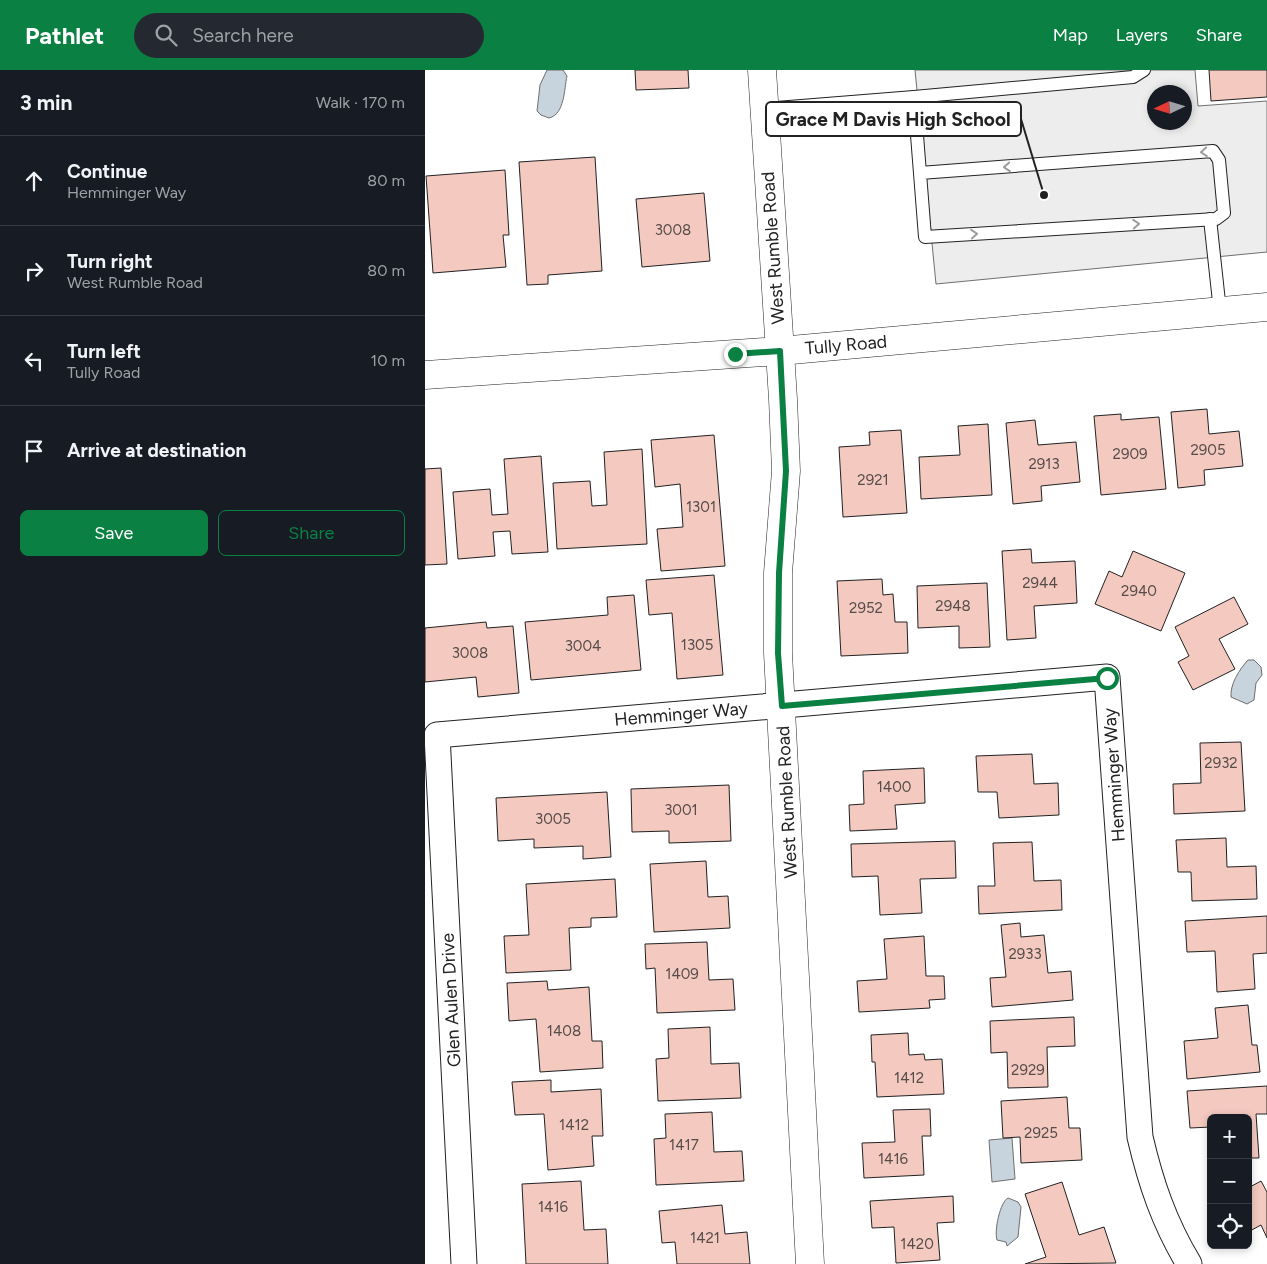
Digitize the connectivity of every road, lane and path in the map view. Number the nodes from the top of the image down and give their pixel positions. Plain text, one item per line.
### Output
1 (762, 70) edge
2 (1144, 70) edge
3 (914, 97) junction
4 (764, 109) junction
5 (920, 173) junction
6 (1210, 219) junction
7 (1267, 307) edge
8 (1220, 311) junction
9 (780, 351) junction
10 (425, 375) edge
11 (782, 706) junction
12 (437, 735) joint
13 (464, 1264) edge
14 (810, 1264) edge
15 (1189, 1264) edge

1 - 4 street, West Rumble Road
2 - 3 lane
3 - 4 lane
3 - 5 lane
4 - 9 street, West Rumble Road
5 -> 6 lane
6 -> 5 lane
6 - 8 lane
7 - 8 street, Tully Road
8 - 9 street, Tully Road
9 - 10 street, Tully Road
9 - 11 street, West Rumble Road
11 - 12 street, Hemminger Way
11 - 14 street, West Rumble Road
11 - 15 street, Hemminger Way
12 - 13 street, Glen Aulen Drive

